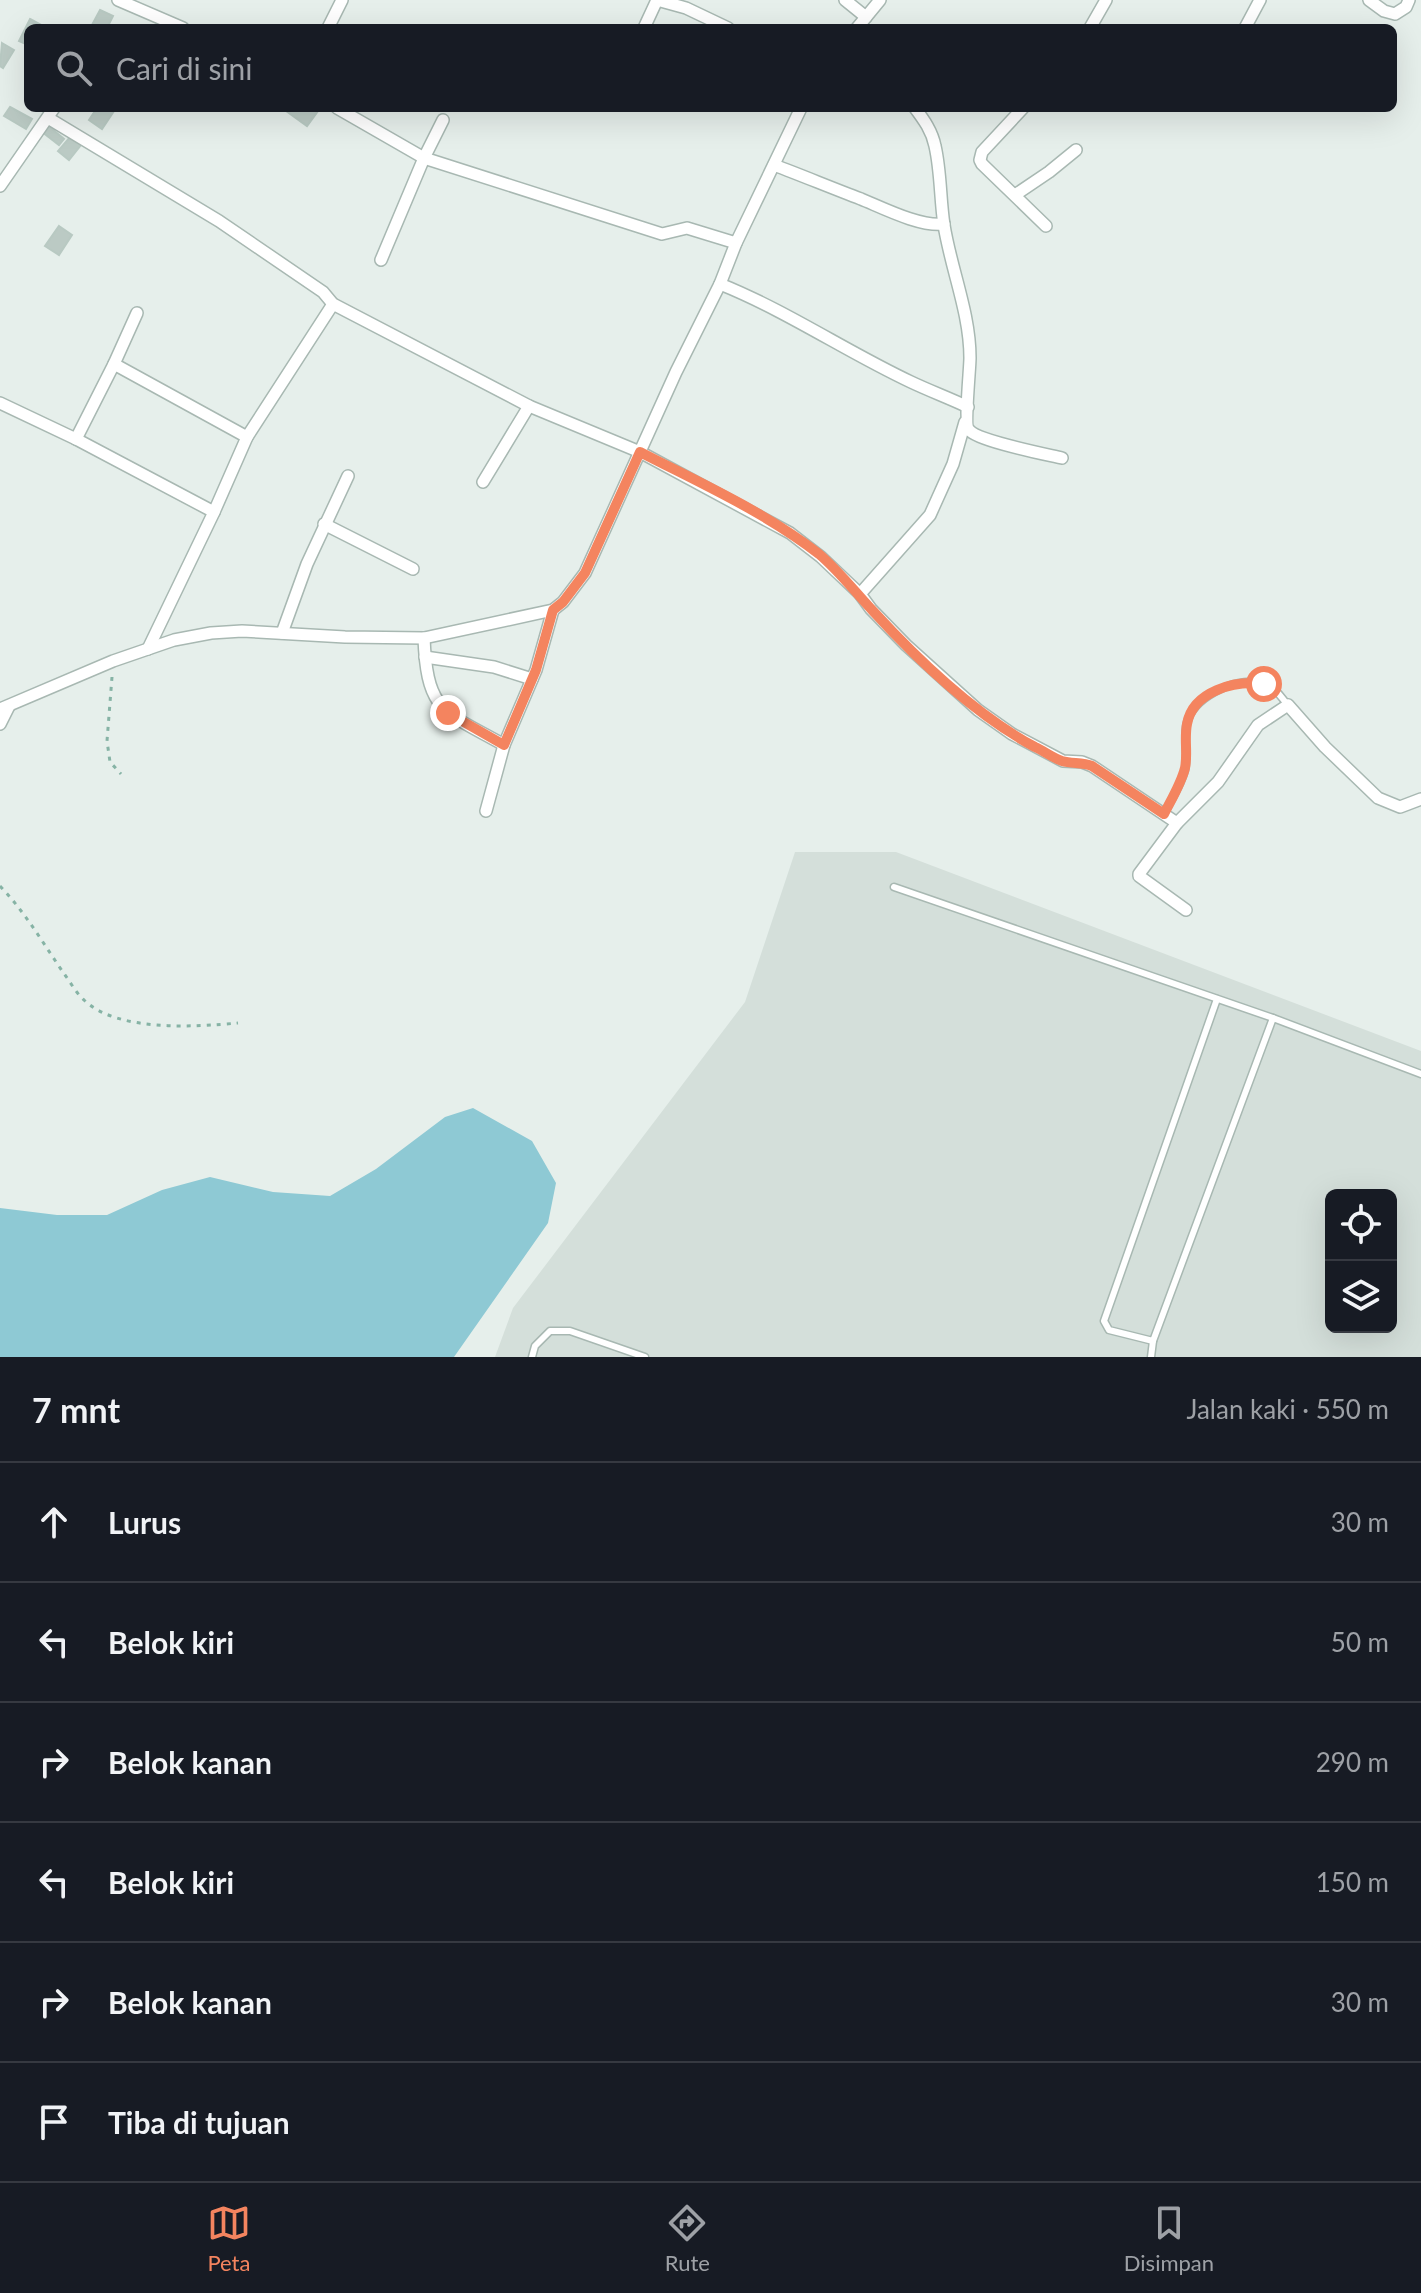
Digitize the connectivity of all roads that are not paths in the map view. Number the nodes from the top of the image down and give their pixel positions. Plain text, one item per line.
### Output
1 (118, 0) edge
2 (342, 0) edge
3 (657, 0) edge
4 (845, 0) edge
5 (880, 0) edge
6 (1106, 0) edge
7 (1260, 0) edge
8 (1369, 0) edge
9 (1409, 0) edge
10 (866, 17) junction
11 (174, 24) edge
12 (330, 24) edge
13 (646, 24) edge
14 (720, 24) edge
15 (860, 24) edge
16 (1092, 24) edge
17 (1247, 24) edge
18 (344, 112) edge
19 (799, 112) edge
20 (918, 112) edge
21 (1019, 112) edge
22 (51, 113) edge
23 (443, 120) dead end
24 (1076, 150) dead end
25 (424, 158) junction
26 (774, 165) junction
27 (0, 186) edge
28 (1015, 195) junction
29 (944, 224) junction
30 (1046, 226) dead end
31 (736, 243) junction
32 (381, 260) dead end
33 (720, 284) junction
34 (333, 304) junction
35 (137, 313) dead end
36 (114, 364) junction
37 (0, 403) edge
38 (529, 406) junction
39 (968, 407) junction
40 (965, 422) junction
41 (247, 437) junction
42 (76, 439) junction
43 (640, 452) junction
44 (1062, 458) dead end
45 (348, 476) dead end
46 (483, 482) dead end
47 (214, 512) junction
48 (324, 524) junction
49 (413, 569) dead end
50 (860, 594) junction
51 (553, 610) junction
52 (282, 633) junction
53 (424, 638) junction
54 (148, 649) junction
55 (425, 657) junction
56 (532, 679) junction
57 (1288, 705) junction
58 (4, 708) edge
59 (0, 724) edge
60 (504, 745) junction
61 (1421, 799) edge
62 (486, 811) dead end
63 (1164, 814) junction
64 (1177, 823) junction
65 (894, 887) dead end
66 (1186, 910) dead end
67 (1217, 999) junction
68 (1273, 1018) junction
69 (1421, 1074) edge
70 (1153, 1341) junction
71 (532, 1357) edge
72 (645, 1357) edge
73 (1151, 1357) edge

1 - 11 street
2 - 12 street
3 - 13 street
3 - 14 street
4 - 10 street
5 - 10 street
6 - 16 street
7 - 17 street
8 - 9 street
10 - 15 street
18 - 25 street
19 - 26 street
20 - 29 street
21 - 28 street
22 - 27 street
22 - 34 street
23 - 25 street
24 - 28 street
25 - 31 street
25 - 32 street
26 - 29 street
26 - 31 street
28 - 30 street
29 - 39 street
31 - 33 street
33 - 39 street
33 - 43 street
34 - 38 street
34 - 41 street
35 - 36 street
36 - 41 street
36 - 42 street
37 - 42 street
38 - 43 street
38 - 46 street
39 - 40 street
40 - 44 street
40 - 50 street
41 - 47 street
42 - 47 street
43 - 50 street
43 - 51 street
45 - 48 street
47 - 54 street
48 - 49 street
48 - 52 street
50 - 63 street
51 - 53 street
51 - 56 street
52 - 53 street
52 - 54 street
53 - 55 street
54 - 58 street
55 - 56 street
55 - 60 street
56 - 60 street
57 - 61 street
57 - 63 lane
57 - 64 street
58 - 59 street
60 - 62 street
63 - 64 street
64 - 66 street
65 - 67 lane
67 - 68 lane
67 - 70 lane
68 - 69 lane
68 - 70 lane
70 - 73 lane
71 - 72 lane

